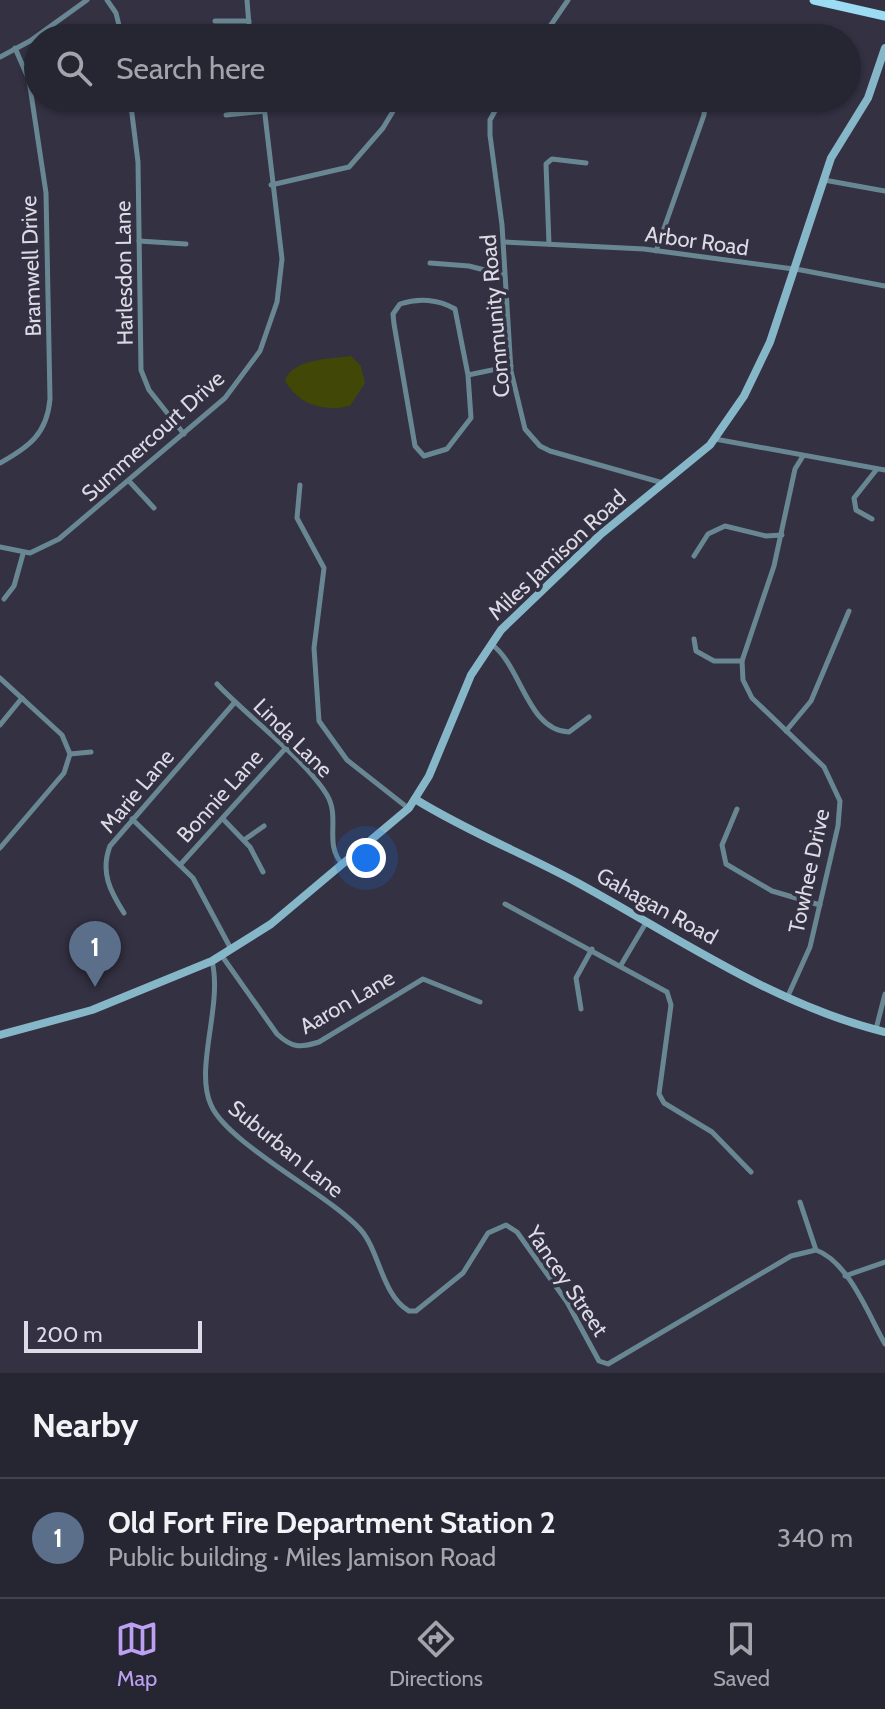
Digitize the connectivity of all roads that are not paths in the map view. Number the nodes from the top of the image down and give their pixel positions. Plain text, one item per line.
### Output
1 (87, 0) edge
2 (107, 0) edge
3 (247, 0) edge
4 (568, 0) edge
5 (814, 0) edge
6 (885, 16) edge
7 (215, 21) dead end
8 (249, 21) junction
9 (51, 24) edge
10 (119, 24) edge
11 (249, 24) edge
12 (552, 24) edge
13 (24, 42) edge
14 (15, 48) junction
15 (885, 48) edge
16 (0, 57) edge
17 (24, 69) edge
18 (861, 106) edge
19 (34, 112) edge
20 (132, 112) edge
21 (255, 112) edge
22 (265, 112) edge
23 (392, 112) edge
24 (494, 112) edge
25 (704, 112) edge
26 (857, 112) edge
27 (226, 115) dead end
28 (586, 163) dead end
29 (824, 180) junction
30 (271, 185) junction
31 (885, 191) edge
32 (139, 241) junction
33 (504, 242) junction
34 (186, 244) dead end
35 (549, 244) junction
36 (656, 251) junction
37 (430, 263) dead end
38 (794, 270) junction
39 (504, 275) junction
40 (885, 286) edge
41 (511, 366) junction
42 (468, 375) junction
43 (184, 434) junction
44 (714, 439) junction
45 (803, 456) junction
46 (0, 463) edge
47 (877, 469) junction
48 (885, 470) edge
49 (129, 481) junction
50 (663, 483) junction
51 (300, 485) dead end
52 (154, 508) dead end
53 (872, 519) dead end
54 (782, 535) junction
55 (0, 547) edge
56 (23, 554) junction
57 (694, 556) dead end
58 (4, 599) dead end
59 (849, 611) dead end
60 (694, 639) dead end
61 (491, 643) junction
62 (742, 661) junction
63 (0, 678) edge
64 (217, 684) dead end
65 (22, 698) junction
66 (235, 702) junction
67 (589, 717) dead end
68 (0, 725) edge
69 (786, 731) junction
70 (284, 750) junction
71 (91, 752) dead end
72 (70, 754) junction
73 (415, 799) junction
74 (409, 808) junction
75 (737, 809) dead end
76 (132, 819) junction
77 (223, 819) junction
78 (264, 826) dead end
79 (244, 840) junction
80 (0, 848) edge
81 (180, 865) junction
82 (343, 866) junction
83 (263, 872) dead end
84 (505, 904) dead end
85 (820, 905) junction
86 (124, 913) dead end
87 (647, 921) junction
88 (231, 949) junction
89 (592, 949) junction
90 (221, 955) junction
91 (212, 961) junction
92 (621, 965) junction
93 (885, 994) edge
94 (787, 998) junction
95 (480, 1002) dead end
96 (581, 1009) dead end
97 (880, 1031) edge
98 (0, 1035) edge
99 (751, 1172) dead end
100 (800, 1202) dead end
101 (816, 1250) junction
102 (885, 1262) edge
103 (845, 1276) junction
104 (396, 1297) joint
105 (885, 1344) edge

1 - 9 street
2 - 10 street
3 - 8 street
4 - 12 street
5 - 6 main road
7 - 8 street
8 - 11 street
13 - 14 street
14 - 16 street
14 - 17 street, Bramwell Drive
15 - 18 main road, Miles Jamison Road
19 - 46 street, Bramwell Drive
20 - 32 street, Harlesdon Lane
21 - 27 street
22 - 30 street, Summercourt Drive
23 - 30 street
24 - 33 street, Community Road
25 - 36 street
26 - 29 main road, Miles Jamison Road
28 - 35 street
29 - 31 street
29 - 38 main road, Miles Jamison Road
30 - 43 street, Summercourt Drive
32 - 34 street
32 - 43 street, Harlesdon Lane
33 - 35 street, Arbor Road
33 - 39 street, Community Road
35 - 36 street, Arbor Road
36 - 38 street, Arbor Road
37 - 39 street
38 - 40 street, Arbor Road
38 - 44 main road, Miles Jamison Road
39 - 41 street, Community Road
41 - 42 street
41 - 50 street, Community Road
42 - 42 street
43 - 49 street, Summercourt Drive
44 - 45 street
44 - 50 main road, Miles Jamison Road
45 - 47 street
45 - 54 street
47 - 48 street
47 - 53 street
49 - 52 street
49 - 56 street, Summercourt Drive
50 - 61 main road, Miles Jamison Road
51 - 74 street
54 - 57 street
54 - 62 street
55 - 56 street
56 - 58 street
59 - 69 street
60 - 62 street
61 - 67 street
61 - 73 main road, Miles Jamison Road
62 - 69 street, Towhee Drive
63 - 65 street
64 - 66 street, Linda Lane
65 - 68 street
65 - 72 street
66 - 70 street, Linda Lane
66 - 76 street, Marie Lane
69 - 85 street, Towhee Drive
70 - 77 street, Bonnie Lane
70 - 82 street, Linda Lane
71 - 72 street
72 - 80 street
73 - 74 main road, Miles Jamison Road
73 - 87 main road, Gahagan Road
74 - 82 main road, Miles Jamison Road
75 - 85 street
76 - 81 street
76 - 86 street, Marie Lane
77 - 79 street
77 - 81 street, Bonnie Lane
78 - 79 street
79 - 83 street
81 - 88 street
82 - 88 main road, Miles Jamison Road
84 - 89 street
85 - 94 street, Towhee Drive
87 - 92 street
87 - 94 main road, Gahagan Road
88 - 90 main road, Miles Jamison Road
89 - 92 street
89 - 96 street
90 - 91 main road, Miles Jamison Road
90 - 95 street, Aaron Lane
91 - 98 main road, Miles Jamison Road
91 - 104 street, Suburban Lane
92 - 99 street
93 - 97 street
94 - 97 main road, Gahagan Road
100 - 101 street
101 - 103 street
101 - 104 street, Yancey Street
102 - 103 street
103 - 105 street

